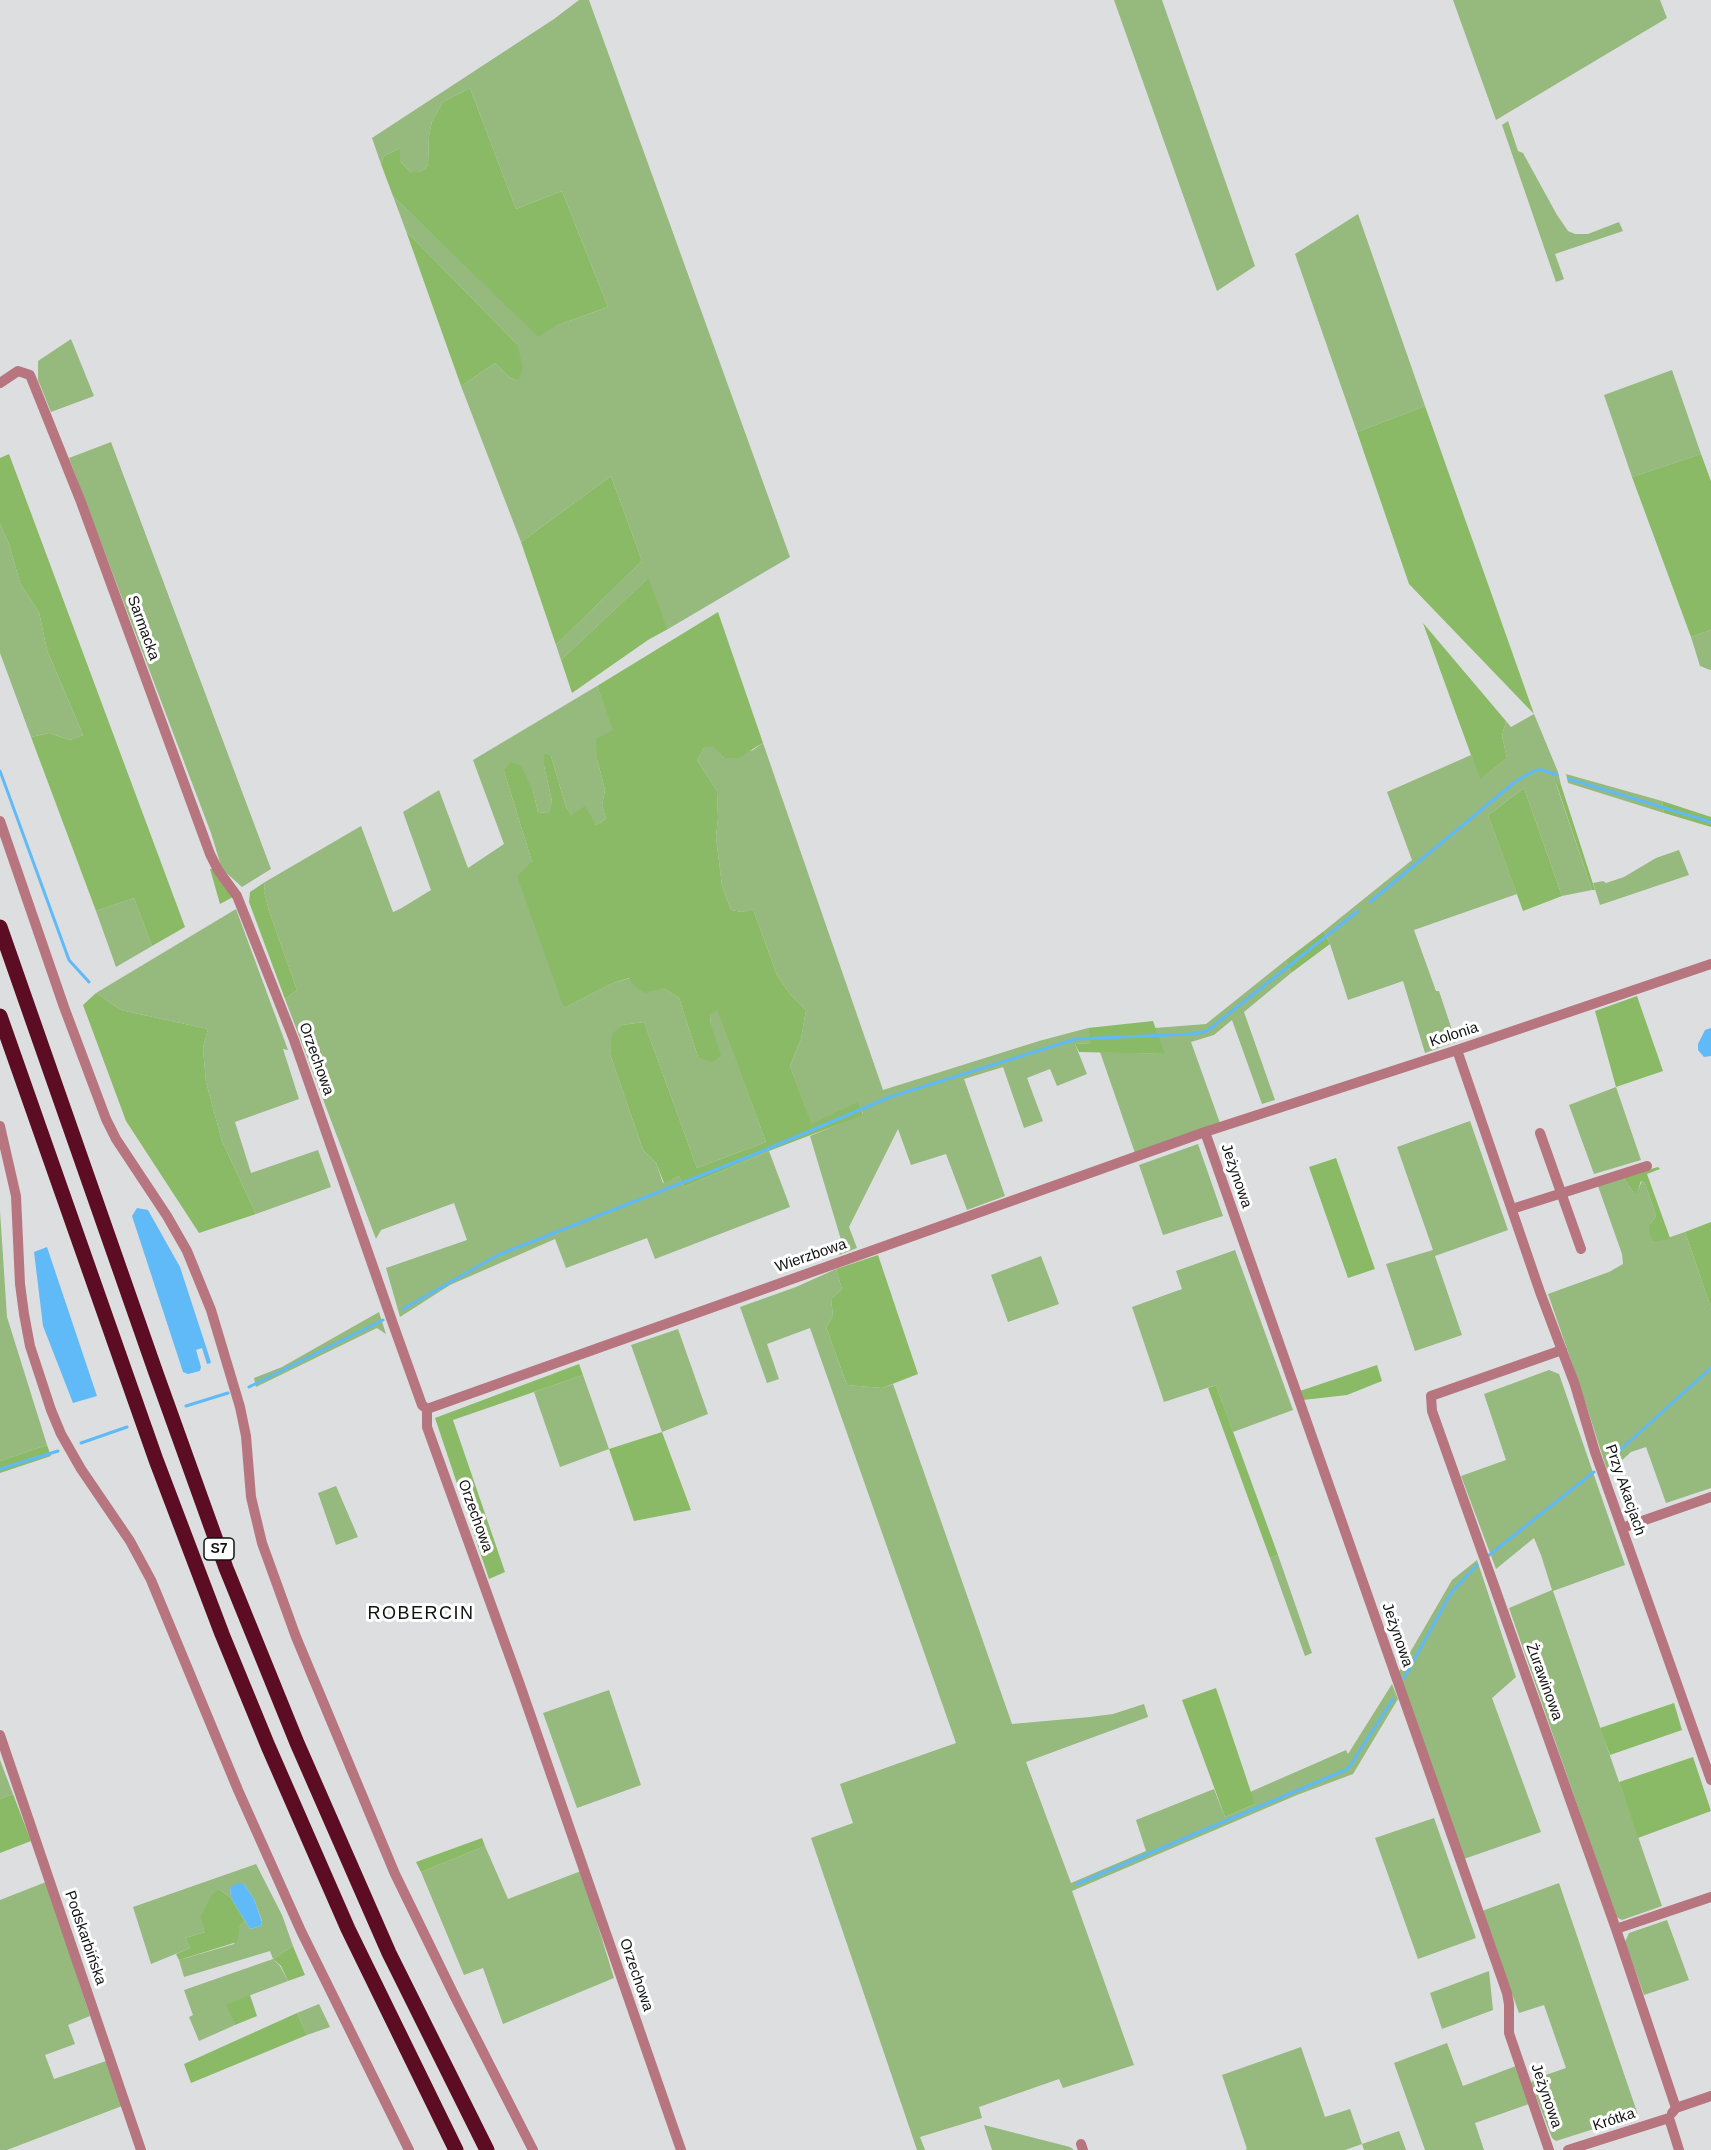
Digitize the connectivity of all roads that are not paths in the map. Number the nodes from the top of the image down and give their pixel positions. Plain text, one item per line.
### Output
1 (0, 383) edge
2 (0, 821) edge
3 (237, 896) joint
4 (0, 927) edge
5 (1711, 964) edge
6 (0, 1016) edge
7 (1457, 1050) junction
8 (0, 1126) edge
9 (1205, 1132) junction
10 (1540, 1133) dead end
11 (1647, 1166) dead end
12 (1561, 1193) junction
13 (1512, 1209) junction
14 (1581, 1249) dead end
15 (1562, 1350) junction
16 (427, 1409) junction
17 (1711, 1497) edge
18 (1622, 1528) junction
19 (0, 1735) edge
20 (1711, 1780) edge
21 (1711, 1898) edge
22 (1616, 1929) junction
23 (1711, 2096) edge
24 (1676, 2108) junction
25 (1668, 2118) junction
26 (141, 2150) edge
27 (409, 2150) edge
28 (456, 2150) edge
29 (487, 2150) edge
30 (533, 2150) edge
31 (681, 2150) edge
32 (1549, 2150) edge
33 (1568, 2150) edge
34 (1679, 2150) edge

1 - 3 street, Sarmacka
2 - 30 street
3 - 16 street, Orzechowa
4 - 29 highway, S7
5 - 7 street, Kolonia
6 - 28 highway, S7
7 - 9 street, Kolonia
7 - 13 street, Przy Akacjach
8 - 27 street
9 - 16 street, Wierzbowa
9 - 32 street, Jeżynowa
10 - 12 street
11 - 12 street
12 - 13 street
12 - 14 street
13 - 15 street, Przy Akacjach
15 - 18 street, Przy Akacjach
15 - 22 street, Żurawinowa
16 - 31 street, Orzechowa
17 - 18 street
18 - 20 street, Przy Akacjach
19 - 26 street, Podskarbińska
21 - 22 street
22 - 24 street, Żurawinowa
23 - 24 street
24 - 25 street
25 - 33 street, Krótka
25 - 34 street

